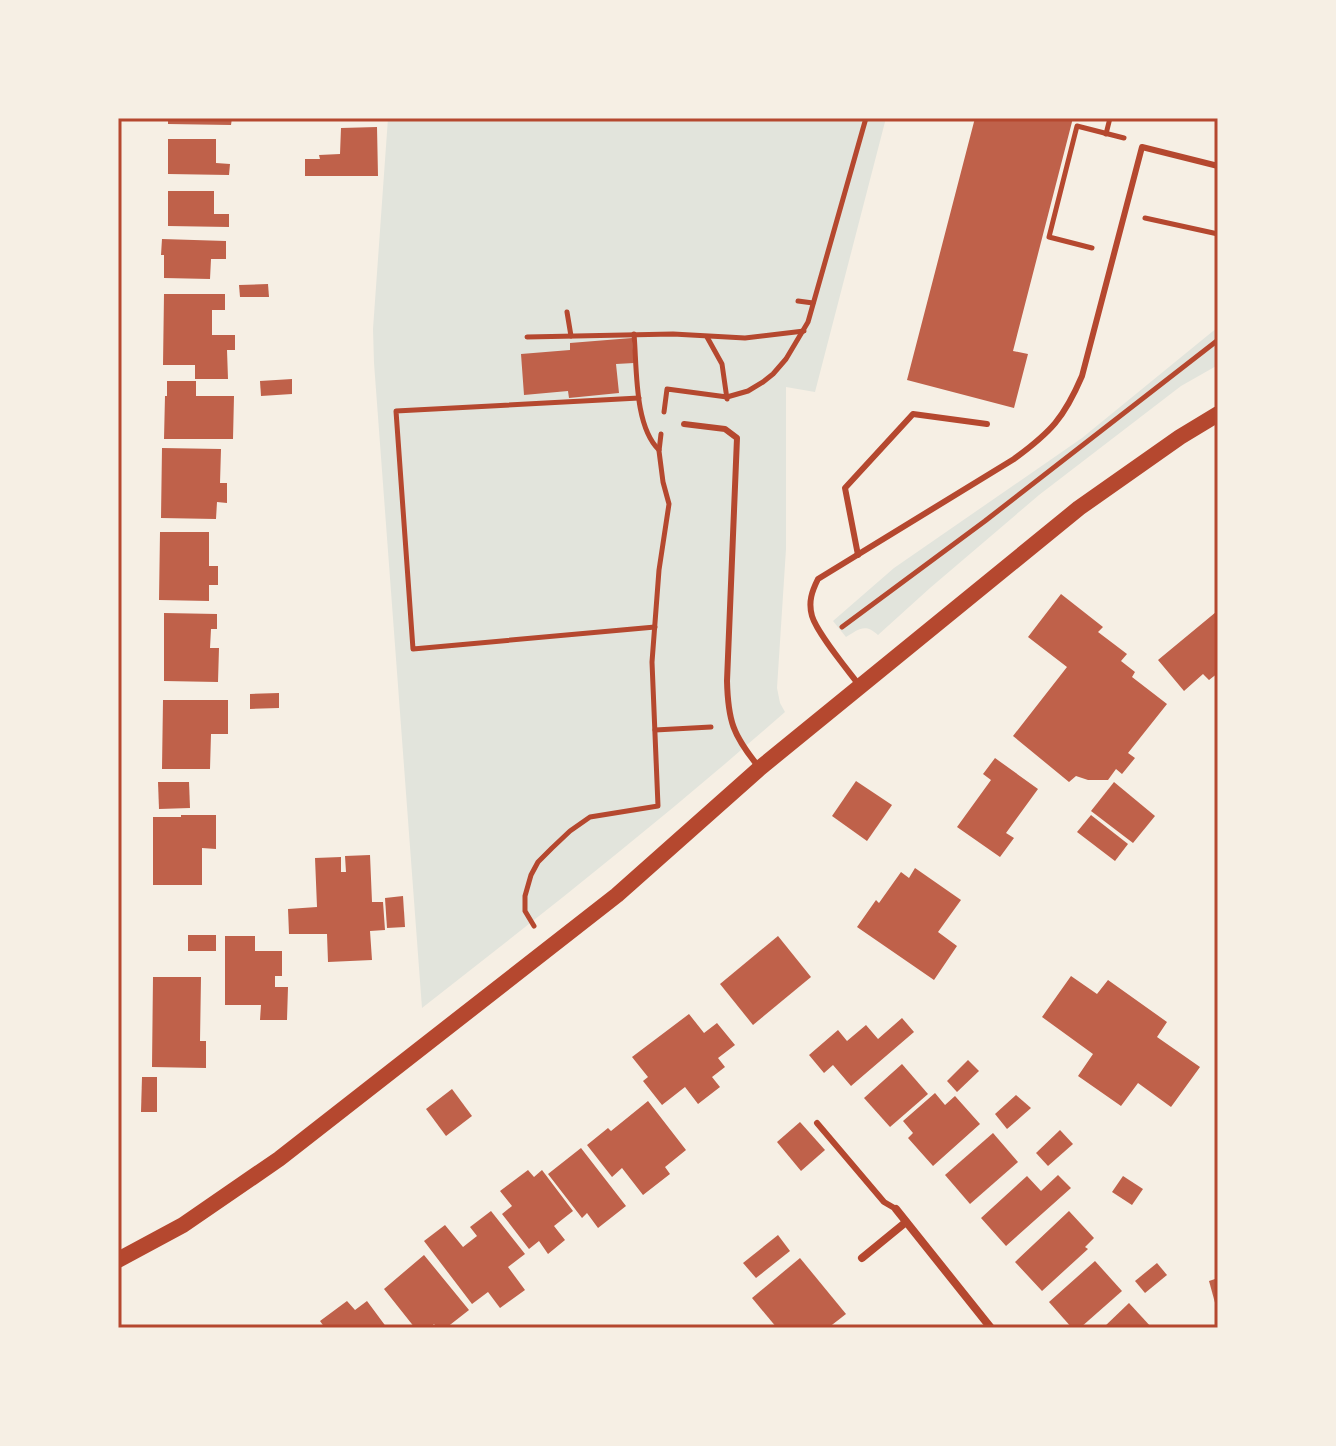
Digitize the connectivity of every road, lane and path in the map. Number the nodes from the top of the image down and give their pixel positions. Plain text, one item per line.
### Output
1 (866, 118) edge
2 (1110, 118) edge
3 (1106, 134) junction
4 (1120, 137) dead end
5 (1218, 166) edge
6 (1125, 213) junction
7 (1218, 234) edge
8 (1114, 253) junction
9 (798, 301) dead end
10 (813, 303) junction
11 (567, 312) dead end
12 (805, 331) junction
13 (634, 333) junction
14 (571, 336) junction
15 (527, 337) dead end
16 (707, 337) junction
17 (1218, 340) edge
18 (727, 397) junction
19 (639, 398) junction
20 (1218, 414) edge
21 (684, 424) dead end
22 (987, 424) dead end
23 (725, 429) junction
24 (659, 451) junction
25 (858, 555) junction
26 (655, 627) junction
27 (826, 639) junction
28 (860, 687) junction
29 (697, 727) dead end
30 (655, 730) junction
31 (760, 768) junction
32 (563, 939) junction
33 (817, 1123) dead end
34 (896, 1209) joint
35 (906, 1222) junction
36 (862, 1258) dead end
37 (118, 1260) edge
38 (991, 1328) edge

1 - 10 path
2 - 3 path
3 - 4 path
3 - 8 path
5 - 6 lane
6 - 7 path
6 - 8 lane
8 - 25 lane
9 - 10 path
10 - 12 path
11 - 14 path
12 - 16 path
12 - 18 path
13 - 14 path
13 - 16 path
13 - 19 path
14 - 15 path
16 - 18 path
17 - 27 path
18 - 23 path
18 - 24 path
19 - 24 path
19 - 26 path
20 - 28 main road
21 - 23 lane
22 - 25 lane
23 - 31 lane
24 - 26 path
25 - 27 lane
26 - 30 path
27 - 28 lane
28 - 31 main road
29 - 30 path
30 - 32 path
31 - 32 main road
32 - 37 main road
33 - 34 lane
34 - 35 street
35 - 36 street
35 - 38 street

